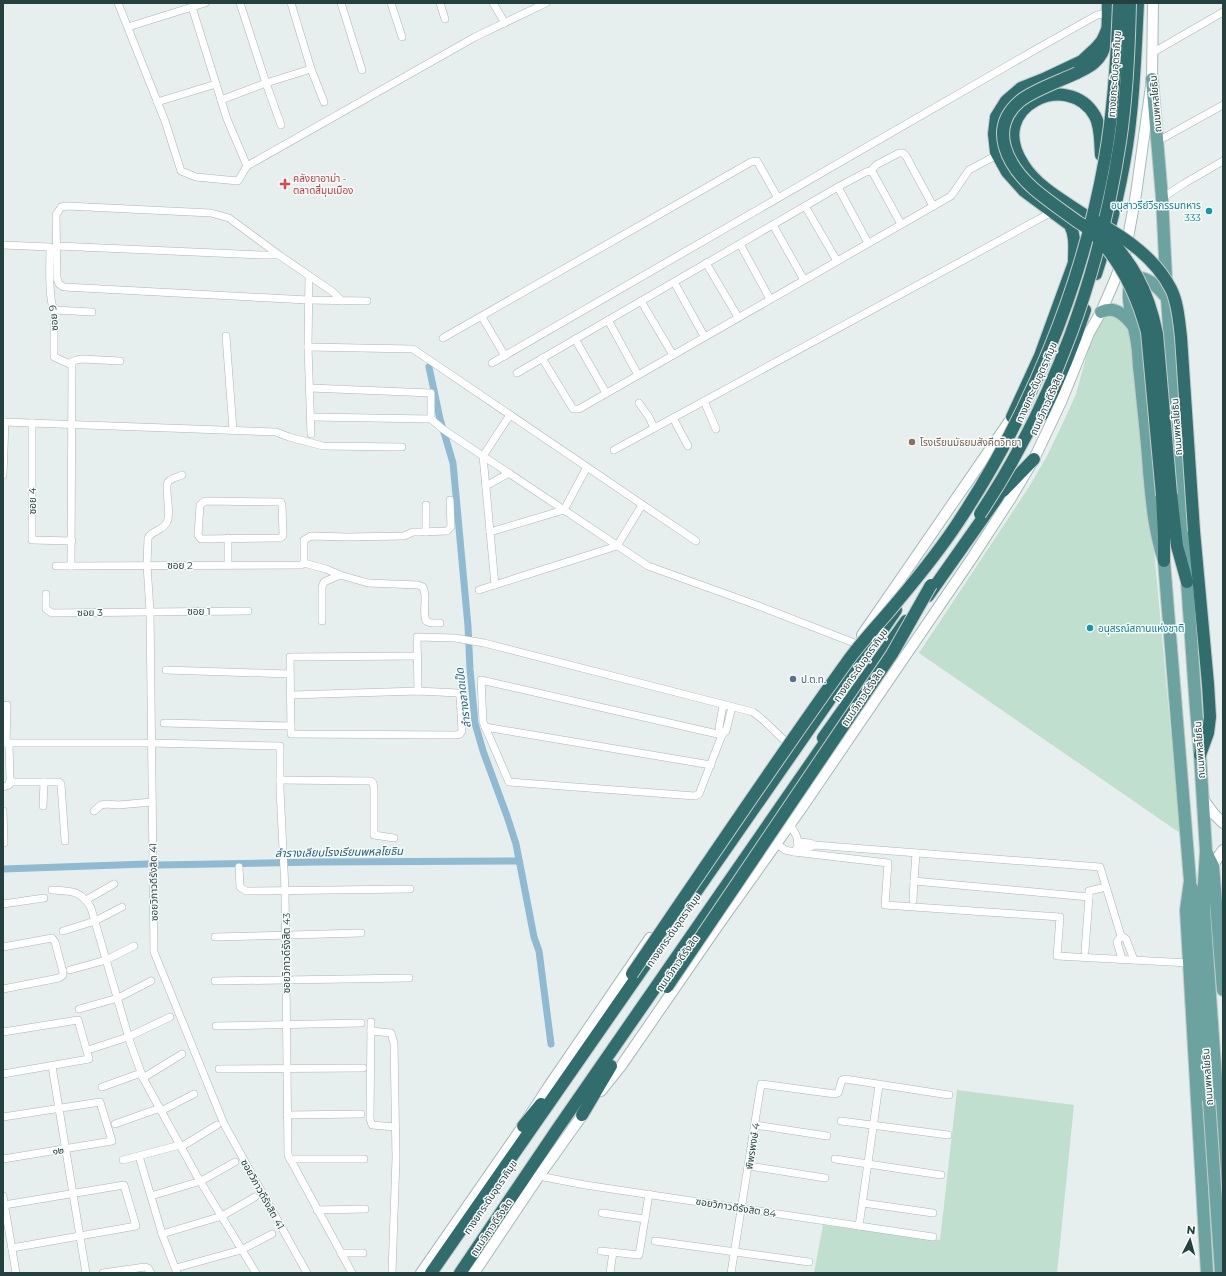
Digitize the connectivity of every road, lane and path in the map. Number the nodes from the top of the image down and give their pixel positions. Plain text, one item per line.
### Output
1 (118, 3) edge
2 (205, 3) edge
3 (240, 3) edge
4 (291, 3) edge
5 (341, 3) edge
6 (391, 3) edge
7 (440, 3) edge
8 (493, 3) edge
9 (546, 3) edge
10 (1119, 3) edge
11 (1130, 3) edge
12 (1138, 3) edge
13 (1153, 3) edge
14 (1110, 6) edge
15 (192, 7) junction
16 (1223, 12) edge
17 (445, 19) dead end
18 (505, 23) junction
19 (128, 27) junction
20 (1107, 30) junction
21 (402, 37) dead end
22 (1152, 53) junction
23 (311, 69) junction
24 (362, 70) dead end
25 (1152, 79) junction
26 (266, 83) junction
27 (216, 84) junction
28 (221, 100) junction
29 (157, 102) junction
30 (324, 102) dead end
31 (1223, 105) edge
32 (281, 125) dead end
33 (1158, 141) junction
34 (997, 155) junction
35 (1100, 155) junction
36 (1223, 161) edge
37 (247, 166) junction
38 (871, 171) junction
39 (838, 187) junction
40 (778, 198) junction
41 (1162, 198) junction
42 (805, 206) junction
43 (934, 206) junction
44 (1052, 212) junction
45 (1086, 216) junction
46 (900, 224) junction
47 (773, 225) junction
48 (1107, 240) joint
49 (868, 243) junction
50 (740, 244) junction
51 (3, 245) edge
52 (57, 246) junction
53 (279, 255) junction
54 (837, 261) junction
55 (1074, 262) junction
56 (706, 263) junction
57 (309, 276) junction
58 (804, 280) junction
59 (674, 282) junction
60 (1167, 298) junction
61 (770, 299) junction
62 (308, 300) junction
63 (342, 301) junction
64 (367, 301) dead end
65 (641, 301) junction
66 (54, 310) junction
67 (92, 312) dead end
68 (1101, 312) junction
69 (482, 317) junction
70 (738, 317) junction
71 (608, 320) junction
72 (1135, 328) junction
73 (226, 336) dead end
74 (704, 336) junction
75 (443, 338) dead end
76 (575, 339) junction
77 (308, 347) junction
78 (673, 355) junction
79 (505, 356) junction
80 (542, 358) junction
81 (120, 361) dead end
82 (70, 363) junction
83 (492, 363) dead end
84 (517, 373) dead end
85 (638, 375) junction
86 (310, 388) junction
87 (606, 393) junction
88 (704, 401) junction
89 (638, 403) dead end
90 (510, 415) junction
91 (1013, 416) junction
92 (311, 417) junction
93 (673, 418) junction
94 (431, 419) junction
95 (4, 422) edge
96 (32, 423) junction
97 (72, 425) junction
98 (654, 428) junction
99 (716, 429) dead end
100 (233, 430) junction
101 (311, 434) dead end
102 (688, 446) dead end
103 (402, 447) dead end
104 (614, 450) dead end
105 (483, 456) junction
106 (1034, 458) junction
107 (587, 467) junction
108 (509, 473) junction
109 (3, 475) edge
110 (182, 475) dead end
111 (486, 486) junction
112 (1166, 495) junction
113 (997, 498) junction
114 (450, 500) dead end
115 (426, 505) dead end
116 (642, 505) junction
117 (564, 510) junction
118 (426, 532) junction
119 (490, 532) junction
120 (228, 538) junction
121 (72, 540) junction
122 (696, 541) dead end
123 (617, 546) junction
124 (1164, 561) junction
125 (304, 563) junction
126 (147, 565) junction
127 (228, 565) junction
128 (56, 566) dead end
129 (71, 566) junction
130 (340, 576) junction
131 (918, 578) junction
132 (1187, 582) junction
133 (495, 585) junction
134 (931, 585) junction
135 (479, 590) dead end
136 (46, 594) dead end
137 (150, 611) junction
138 (248, 611) dead end
139 (322, 621) dead end
140 (440, 623) dead end
141 (864, 632) junction
142 (857, 644) junction
143 (418, 656) junction
144 (855, 663) junction
145 (166, 670) dead end
146 (290, 674) junction
147 (418, 691) junction
148 (291, 695) junction
149 (7, 705) dead end
150 (723, 705) junction
151 (732, 707) junction
152 (164, 723) dead end
153 (291, 726) junction
154 (485, 727) junction
155 (722, 735) junction
156 (785, 741) junction
157 (6, 743) edge
158 (152, 743) junction
159 (1200, 755) junction
160 (711, 764) junction
161 (280, 780) junction
162 (10, 782) junction
163 (44, 782) junction
164 (3, 787) edge
165 (1203, 799) junction
166 (152, 802) junction
167 (43, 806) dead end
168 (3, 811) edge
169 (94, 811) dead end
170 (1223, 823) edge
171 (790, 824) junction
172 (394, 838) dead end
173 (65, 841) dead end
174 (4, 843) edge
175 (776, 843) junction
176 (797, 847) junction
177 (1223, 850) edge
178 (1206, 851) junction
179 (916, 853) junction
180 (1213, 866) junction
181 (240, 867) dead end
182 (914, 881) junction
183 (1190, 881) junction
184 (114, 884) dead end
185 (1106, 887) junction
186 (410, 889) dead end
187 (52, 890) dead end
188 (285, 890) junction
189 (1089, 897) junction
190 (44, 898) dead end
191 (86, 900) junction
192 (912, 900) dead end
193 (3, 904) edge
194 (122, 907) dead end
195 (95, 920) junction
196 (63, 931) dead end
197 (361, 933) dead end
198 (286, 934) junction
199 (215, 936) dead end
200 (1121, 936) junction
201 (134, 946) dead end
202 (3, 947) edge
203 (1085, 951) dead end
204 (1122, 959) junction
205 (106, 960) junction
206 (1134, 960) junction
207 (1189, 963) junction
208 (70, 970) dead end
209 (409, 978) dead end
210 (286, 980) junction
211 (151, 981) dead end
212 (215, 981) dead end
213 (3, 989) edge
214 (1223, 990) edge
215 (118, 998) junction
216 (79, 1009) dead end
217 (170, 1017) dead end
218 (371, 1022) dead end
219 (361, 1023) dead end
220 (286, 1024) junction
221 (216, 1026) dead end
222 (371, 1031) junction
223 (3, 1032) edge
224 (128, 1037) junction
225 (91, 1049) dead end
226 (182, 1054) dead end
227 (52, 1066) junction
228 (362, 1068) dead end
229 (219, 1069) dead end
230 (287, 1070) junction
231 (3, 1074) edge
232 (142, 1075) junction
233 (879, 1085) junction
234 (102, 1087) dead end
235 (194, 1094) dead end
236 (949, 1095) dead end
237 (1213, 1101) junction
238 (59, 1108) junction
239 (161, 1109) junction
240 (360, 1114) dead end
241 (287, 1115) junction
242 (582, 1116) junction
243 (3, 1117) edge
244 (841, 1121) dead end
245 (115, 1124) dead end
246 (874, 1124) junction
247 (217, 1125) dead end
248 (755, 1125) junction
249 (523, 1126) junction
250 (395, 1127) junction
251 (948, 1135) dead end
252 (827, 1136) dead end
253 (180, 1146) junction
254 (65, 1149) junction
255 (139, 1156) junction
256 (3, 1159) edge
257 (290, 1159) junction
258 (364, 1159) dead end
259 (835, 1159) dead end
260 (123, 1160) dead end
261 (235, 1162) dead end
262 (868, 1164) junction
263 (749, 1166) junction
264 (941, 1174) dead end
265 (539, 1176) junction
266 (825, 1178) dead end
267 (1223, 1178) edge
268 (201, 1181) junction
269 (491, 1186) junction
270 (72, 1194) junction
271 (649, 1194) junction
272 (3, 1196) edge
273 (151, 1196) junction
274 (255, 1197) dead end
275 (863, 1202) junction
276 (4, 1205) junction
277 (742, 1208) junction
278 (365, 1209) dead end
279 (317, 1210) junction
280 (602, 1213) dead end
281 (933, 1213) dead end
282 (222, 1216) junction
283 (645, 1218) junction
284 (1204, 1220) junction
285 (455, 1223) junction
286 (859, 1226) junction
287 (162, 1234) junction
288 (272, 1234) dead end
289 (79, 1236) junction
290 (933, 1237) dead end
291 (655, 1241) dead end
292 (12, 1248) junction
293 (241, 1250) junction
294 (601, 1251) dead end
295 (613, 1252) junction
296 (735, 1252) junction
297 (341, 1253) junction
298 (363, 1253) dead end
299 (1223, 1257) edge
300 (809, 1262) dead end
301 (1209, 1270) edge
302 (176, 1271) edge
303 (16, 1273) edge
304 (86, 1273) edge
305 (103, 1273) edge
306 (151, 1273) edge
307 (256, 1273) edge
308 (307, 1273) edge
309 (352, 1273) edge
310 (392, 1273) edge
311 (421, 1273) edge
312 (431, 1273) edge
313 (440, 1273) edge
314 (452, 1273) edge
315 (460, 1273) edge
316 (474, 1273) edge
317 (610, 1273) edge
318 (731, 1273) edge
319 (1221, 1273) edge

1 - 19 street
2 - 15 street
3 - 26 street
4 - 23 street
5 - 24 street
6 - 21 street
7 - 17 street
8 - 18 street
9 - 18 street
10 - 131 highway, ทางยกระดับอุตราภิมุข, bridge
11 - 134 highway, ทางยกระดับอุตราภิมุข, bridge
12 - 48 highway, ถนนพหลโยธิน
13 - 22 main road, ถนนพหลโยธิน
14 - 20 highway
14 - 35 highway
14 - 40 street
15 - 19 street
15 - 27 street
16 - 22 street
18 - 37 street
19 - 29 street
20 - 34 highway
20 - 112 highway, bridge
22 - 25 main road, ถนนพหลโยธิน
23 - 26 street
23 - 30 street
25 - 33 main road, ถนนพหลโยธิน
25 - 68 main road, ถนนวิภาวดีรังสิต
26 - 28 street
26 - 32 street
27 - 28 street
27 - 29 street
28 - 37 street
29 - 37 street
31 - 33 street
33 - 41 main road, ถนนพหลโยธิน
34 - 43 street
34 - 44 highway
35 - 45 highway
35 - 55 highway
36 - 41 street
38 - 39 street
38 - 43 street
38 - 46 street
39 - 42 street
39 - 49 street
40 - 69 street
40 - 79 street
41 - 60 main road, ถนนพหลโยธิน
42 - 47 street
42 - 54 street
43 - 46 street
44 - 55 highway
44 - 88 street
45 - 112 highway, bridge
45 - 159 highway, bridge
46 - 49 street
47 - 50 street
47 - 58 street
48 - 113 highway, ถนนวิภาวดีรังสิต
49 - 54 street
50 - 56 street
50 - 61 street
51 - 66 street, ซอย 9
52 - 53 street
52 - 53 street
52 - 62 street
53 - 57 street
54 - 58 street
55 - 91 highway
56 - 59 street
56 - 70 street
57 - 62 street
57 - 63 street
58 - 61 street
59 - 65 street
59 - 74 street
60 - 72 main road, ถนนพหลโยธิน
60 - 132 main road, ถนนพหลโยธิน
61 - 70 street
62 - 63 street
62 - 77 street
63 - 64 street
65 - 71 street
65 - 78 street
66 - 67 street
66 - 82 street, ซอย 9
68 - 72 main road
68 - 106 main road, ถนนวิภาวดีรังสิต
69 - 75 street
69 - 79 street
70 - 74 street
71 - 76 street
71 - 85 street
72 - 124 main road, ถนนพหลโยธิน
73 - 100 street
74 - 78 street
76 - 80 street
76 - 87 street
77 - 86 street
77 - 90 street
78 - 85 street
79 - 83 street
80 - 84 street
80 - 87 street
81 - 82 street
82 - 97 street
85 - 87 street
86 - 92 street
86 - 94 street
88 - 93 street
88 - 99 street
89 - 98 street
90 - 105 street
90 - 107 street
91 - 141 main road
91 - 144 highway
92 - 94 street
92 - 101 street
93 - 98 street
93 - 102 street
94 - 105 street
95 - 96 street
95 - 109 street
96 - 97 street
96 - 121 street, ซอย 4
97 - 100 street
97 - 121 street
98 - 104 street
100 - 103 street
105 - 108 street
105 - 111 street
106 - 113 highway
106 - 171 main road, ถนนวิภาวดีรังสิต
107 - 116 street
107 - 117 street
108 - 111 street
108 - 117 street
110 - 126 street, ซอยวิภาวดีรังสิต 41
111 - 119 street
112 - 124 highway
112 - 132 highway
113 - 315 highway, ถนนวิภาวดีรังสิต
114 - 118 street
115 - 118 street
116 - 122 street
116 - 123 street
117 - 119 street
117 - 123 street
118 - 125 street
119 - 133 street
120 - 120 street
120 - 127 street
121 - 129 street
123 - 133 street
123 - 142 street
124 - 183 main road, ถนนพหลโยธิน
125 - 127 street, ซอย 2
125 - 130 street
126 - 127 street, ซอย 2
126 - 129 street, ซอย 2
126 - 137 street, ซอยวิภาวดีรังสิต 41
128 - 129 street, ซอย 2
130 - 139 street
130 - 140 street
131 - 249 highway, bridge
131 - 313 highway, ทางยกระดับอุตราภิมุข, bridge
132 - 159 main road, ถนนพหลโยธิน
133 - 135 street
134 - 242 highway, bridge
134 - 314 highway, ทางยกระดับอุตราภิมุข, bridge
136 - 137 street, ซอย 3
137 - 138 street, ซอย 1
137 - 158 street, ซอยวิภาวดีรังสิต 41
141 - 142 main road
141 - 144 highway
142 - 156 main road
143 - 146 street
143 - 147 street
143 - 150 street
144 - 269 highway
145 - 146 street
146 - 148 street
147 - 148 street
147 - 153 street
148 - 153 street
149 - 157 street
150 - 151 street
150 - 155 street
151 - 155 street
151 - 156 street
152 - 153 street
154 - 155 street
154 - 160 street
154 - 160 street
155 - 160 street
156 - 249 main road
157 - 158 street
157 - 162 street
158 - 161 street, ซอยวิภาวดีรังสิต 43
158 - 166 street, ซอยวิภาวดีรังสิต 41
159 - 165 main road, ถนนพหลโยธิน
161 - 172 street
161 - 188 street, ซอยวิภาวดีรังสิต 43
162 - 163 street
162 - 164 street
163 - 167 street
163 - 173 street
165 - 170 main road
165 - 178 main road, ถนนพหลโยธิน
166 - 169 street
166 - 308 street, ซอยวิภาวดีรังสิต 41
168 - 174 street
171 - 175 main road, ถนนวิภาวดีรังสิต
171 - 176 street
175 - 176 street
175 - 242 main road, ถนนวิภาวดีรังสิต
176 - 179 street
176 - 204 street
177 - 180 main road
178 - 180 main road, ถนนพหลโยธิน
178 - 237 main road, ถนนพหลโยธิน
179 - 182 street
179 - 185 street
180 - 214 main road, ถนนพหลโยธิน
181 - 188 street
182 - 189 street
182 - 192 street
183 - 207 main road, ถนนพหลโยธิน
183 - 237 main road, ถนนพหลโยธิน
184 - 191 street
185 - 189 street
185 - 200 street
186 - 188 street
187 - 191 street
188 - 198 street, ซอยวิภาวดีรังสิต 43
189 - 203 street
190 - 193 street
191 - 195 street
194 - 195 street
195 - 196 street
195 - 205 street
197 - 198 street
198 - 199 street
198 - 210 street, ซอยวิภาวดีรังสิต 43
200 - 204 street
200 - 206 street
201 - 205 street
202 - 213 street
204 - 206 street
205 - 208 street
205 - 215 street
206 - 207 street
207 - 284 main road, ถนนพหลโยธิน
209 - 210 street
210 - 212 street
210 - 220 street, ซอยวิภาวดีรังสิต 43
211 - 215 street
215 - 216 street
215 - 224 street
217 - 224 street
218 - 222 street
219 - 220 street
220 - 221 street
220 - 230 street, ซอยวิภาวดีรังสิต 43
222 - 250 street
222 - 250 street
223 - 227 street
224 - 225 street
224 - 232 street
226 - 232 street
227 - 231 street
227 - 238 street
228 - 230 street
229 - 230 street
230 - 241 street, ซอยวิภาวดีรังสิต 43
232 - 234 street
232 - 239 street
233 - 236 street
233 - 246 street
233 - 248 street, พิพรพงษ์ 4
235 - 239 street
237 - 267 main road, ถนนพหลโยธิน
237 - 319 main road, ถนนพหลโยธิน, bridge
238 - 243 street
238 - 254 street
238 - 254 street, ๑๒
239 - 245 street
239 - 253 street
240 - 241 street
241 - 257 street, ซอยวิภาวดีรังสิต 43
242 - 265 main road, ถนนวิภาวดีรังสิต
244 - 246 street
246 - 251 street
246 - 262 street
247 - 253 street
248 - 252 street
248 - 263 street, พิพรพงษ์ 4
249 - 285 main road
250 - 310 street
253 - 255 street
253 - 268 street
254 - 256 street, ๑๒
254 - 270 street
255 - 260 street
255 - 273 street
257 - 258 street
257 - 279 street, ซอยวิภาวดีรังสิต 43
259 - 262 street
261 - 268 street
262 - 264 street
262 - 275 street
263 - 266 street
263 - 277 street, พิพรพงษ์ 4
265 - 271 street, ซอยวิภาวดีรังสิต 84
265 - 316 main road, ถนนวิภาวดีรังสิต
268 - 273 street
268 - 282 street
269 - 285 highway
269 - 312 highway
270 - 276 street
270 - 289 street
270 - 289 street
271 - 277 street, ซอยวิภาวดีรังสิต 84
271 - 283 street
272 - 276 street
273 - 287 street
274 - 282 street
275 - 281 street
275 - 286 street
276 - 292 street
277 - 286 street, ซอยวิภาวดีรังสิต 84
277 - 296 street, พิพรพงษ์ 4
278 - 279 street
279 - 297 street, ซอยวิภาวดีรังสิต 43
280 - 283 street
282 - 287 street
282 - 293 street
283 - 295 street
284 - 299 main road
284 - 301 main road, ถนนพหลโยธิน
285 - 311 main road
286 - 290 street, ซอยวิภาวดีรังสิต 84
287 - 302 street
288 - 293 street
289 - 292 street
289 - 304 street
291 - 296 street
292 - 303 street
293 - 302 street
293 - 307 street
294 - 295 street
295 - 317 street
296 - 300 street
296 - 318 street, พิพรพงษ์ 4
297 - 298 street
297 - 309 street, ซอยวิภาวดีรังสิต 43
305 - 306 street

